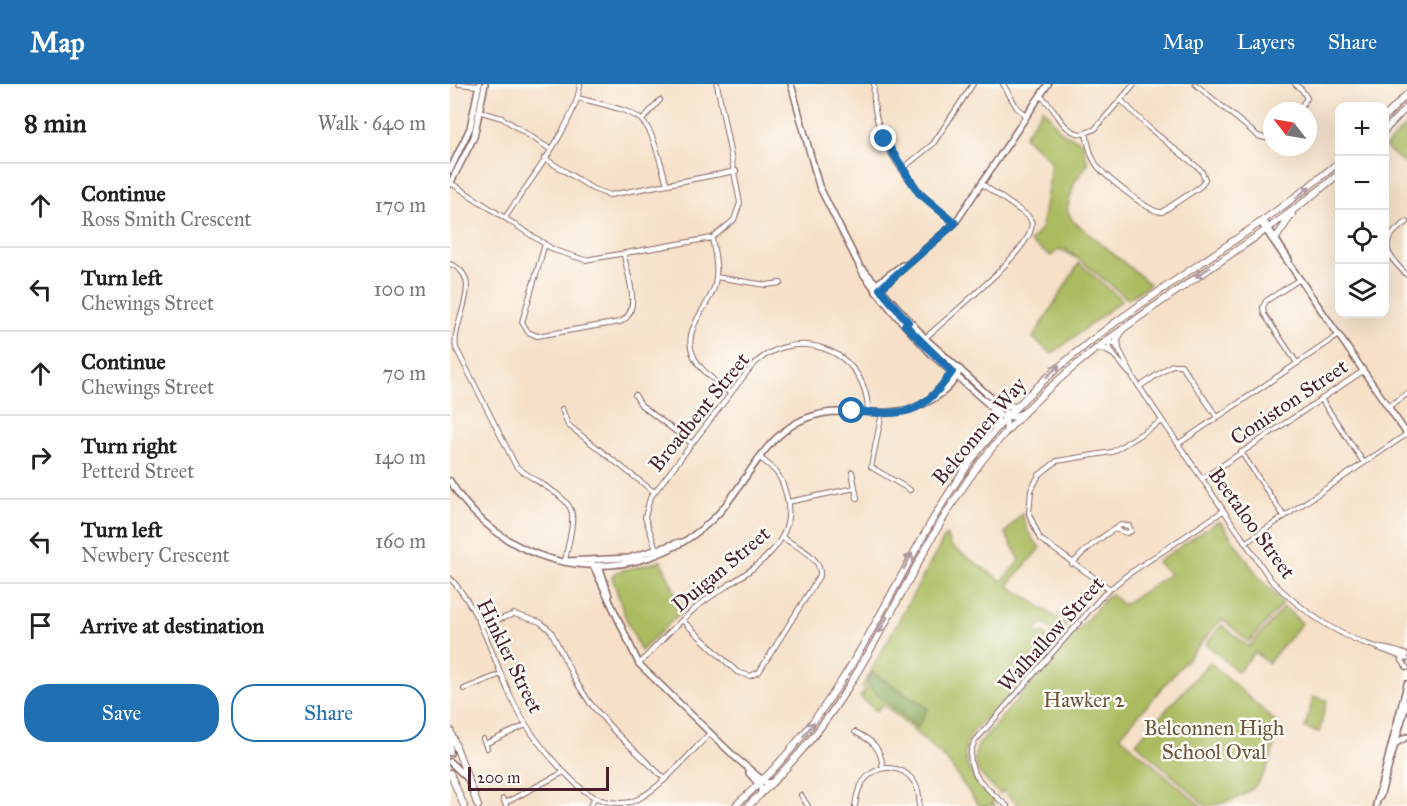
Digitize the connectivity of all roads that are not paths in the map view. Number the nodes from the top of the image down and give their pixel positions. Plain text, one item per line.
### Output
1 (459, 84) edge
2 (580, 84) edge
3 (717, 84) edge
4 (791, 84) edge
5 (874, 84) edge
6 (973, 84) edge
7 (1003, 84) edge
8 (1048, 84) edge
9 (1134, 84) edge
10 (1195, 84) edge
11 (1295, 84) edge
12 (482, 85) edge
13 (1407, 94) edge
14 (1040, 96) junction
15 (578, 99) junction
16 (660, 100) dead end
17 (1120, 100) junction
18 (1305, 102) edge
19 (1407, 107) edge
20 (478, 111) junction
21 (1389, 113) edge
22 (1027, 116) junction
23 (642, 119) junction
24 (1389, 126) edge
25 (1086, 133) junction
26 (1263, 137) edge
27 (550, 149) junction
28 (544, 158) junction
29 (1335, 165) edge
30 (902, 169) junction
31 (450, 171) edge
32 (736, 171) junction
33 (1335, 177) edge
34 (450, 183) edge
35 (667, 184) junction
36 (982, 184) junction
37 (1310, 198) junction
38 (505, 218) junction
39 (1263, 222) junction
40 (1407, 222) edge
41 (955, 223) junction
42 (1268, 229) junction
43 (712, 238) junction
44 (1276, 238) junction
45 (545, 244) junction
46 (624, 255) junction
47 (450, 264) edge
48 (1291, 264) junction
49 (1407, 275) edge
50 (716, 277) junction
51 (1300, 278) junction
52 (782, 283) dead end
53 (876, 288) junction
54 (1114, 322) junction
55 (1124, 327) junction
56 (1339, 335) junction
57 (1107, 339) junction
58 (923, 340) junction
59 (1089, 341) junction
60 (1118, 347) junction
61 (1093, 350) junction
62 (1112, 353) junction
63 (1297, 363) junction
64 (960, 369) junction
65 (1363, 371) junction
66 (955, 374) junction
67 (1134, 380) junction
68 (1139, 387) junction
69 (730, 393) junction
70 (1407, 394) edge
71 (635, 395) dead end
72 (1321, 399) junction
73 (988, 403) junction
74 (999, 405) junction
75 (1016, 407) junction
76 (1387, 407) junction
77 (562, 408) dead end
78 (1025, 411) junction
79 (868, 412) junction
80 (882, 414) junction
81 (1007, 417) junction
82 (1217, 417) junction
83 (1162, 421) junction
84 (997, 428) junction
85 (1006, 432) junction
86 (1407, 434) edge
87 (691, 443) junction
88 (1178, 444) junction
89 (1241, 452) junction
90 (760, 458) junction
91 (1364, 463) junction
92 (852, 472) dead end
93 (1202, 479) junction
94 (450, 481) edge
95 (855, 488) junction
96 (910, 490) dead end
97 (654, 492) junction
98 (856, 498) dead end
99 (788, 502) junction
100 (1223, 511) junction
101 (1284, 516) junction
102 (1114, 529) dead end
103 (783, 538) junction
104 (920, 538) junction
105 (928, 543) junction
106 (1245, 543) junction
107 (658, 553) junction
108 (564, 561) junction
109 (595, 564) junction
110 (1072, 564) junction
111 (614, 566) junction
112 (450, 578) edge
113 (604, 579) junction
114 (1110, 589) junction
115 (609, 598) junction
116 (682, 620) junction
117 (482, 626) junction
118 (1378, 647) junction
119 (1407, 655) edge
120 (1400, 658) junction
121 (639, 664) junction
122 (850, 667) junction
123 (1407, 668) edge
124 (858, 671) junction
125 (501, 674) junction
126 (1407, 684) edge
127 (464, 688) dead end
128 (1407, 702) edge
129 (1405, 716) edge
130 (526, 725) junction
131 (1401, 728) edge
132 (450, 730) edge
133 (855, 732) dead end
134 (710, 733) junction
135 (1407, 735) edge
136 (450, 736) edge
137 (1396, 743) junction
138 (485, 744) dead end
139 (450, 753) edge
140 (450, 762) edge
141 (884, 768) junction
142 (564, 772) junction
143 (451, 776) edge
144 (466, 777) junction
145 (664, 778) junction
146 (761, 782) junction
147 (773, 783) junction
148 (761, 794) junction
149 (801, 795) dead end
150 (594, 799) junction
151 (505, 802) edge
152 (464, 806) edge
153 (478, 806) edge
154 (590, 806) edge
155 (735, 806) edge
156 (748, 806) edge
157 (808, 806) edge
158 (855, 806) edge
159 (919, 806) edge
160 (1007, 806) edge
161 (1376, 806) edge

1 - 12 street
2 - 15 street
3 - 32 street
4 - 53 street
5 - 30 street
6 - 30 street
7 - 22 street
8 - 14 street
9 - 17 street
10 - 26 street
11 - 18 street
12 - 20 street
13 - 21 main road
14 - 22 street
14 - 25 street
15 - 23 street
15 - 27 street
16 - 23 street
17 - 25 street
17 - 25 street
19 - 24 main road
20 - 27 street
20 - 31 street
20 - 34 street
22 - 36 street
23 - 35 street
27 - 28 street
28 - 35 street
28 - 38 street
39 -> 29 main road, Belconnen Way
30 - 41 street
32 - 35 street
32 - 43 street
33 - 37 main road, Belconnen Way
34 - 38 street
36 - 41 street
36 - 58 street
37 - 42 main road, Belconnen Way
37 - 44 main road
38 - 45 street
39 - 42 street
39 - 54 main road, Belconnen Way
40 - 49 street
41 - 53 street
42 - 44 street
42 - 48 street
42 -> 55 main road, Belconnen Way
43 - 46 street
43 - 50 street
44 - 48 street
45 - 46 street
45 - 46 street
47 - 108 street
48 - 51 street
50 - 52 street
50 - 69 street
51 - 56 street
51 - 63 street
53 - 58 street
54 - 57 main road
54 - 59 main road, Belconnen Way
55 - 57 main road, Belconnen Way
55 - 60 main road
56 - 63 street
56 - 65 street
57 - 59 main road
57 - 60 street, Beetaloo Street
57 - 61 main road, Belconnen Way
57 - 62 street, Beetaloo Street
58 - 64 street
58 - 66 street
75 -> 59 main road, Belconnen Way
60 - 67 street, Beetaloo Street
61 - 62 main road
61 - 78 main road, Belconnen Way
62 - 67 street, Beetaloo Street
63 - 82 street
64 - 66 street
64 - 74 street
65 - 72 street, Coniston Street
65 - 76 street
66 - 73 street
66 - 80 street
67 - 68 street, Beetaloo Street
68 - 82 street
68 - 83 street, Beetaloo Street
69 - 79 street, Broadbent Street
69 - 87 street, Broadbent Street
70 - 76 street
71 - 87 street
72 - 89 street, Coniston Street
72 - 91 street
73 - 81 street
73 - 84 main road
74 - 75 main road
74 - 81 street
75 - 81 main road, Belconnen Way
76 - 86 street
77 - 97 street
78 - 81 street
78 - 85 main road, Belconnen Way
79 - 80 street
79 - 90 street
80 - 96 street
81 - 84 main road, Belconnen Way
81 - 85 street
82 - 88 street
83 - 88 street, Beetaloo Street
83 - 110 street
84 - 104 main road, Belconnen Way
85 - 105 main road, Belconnen Way
86 - 91 street
87 - 97 street, Broadbent Street
88 - 93 street, Beetaloo Street
89 - 93 street, Coniston Street
89 - 101 street
90 - 99 street, Duigan Street
90 - 107 street
91 - 101 street
92 - 95 street
93 - 100 street, Beetaloo Street
94 - 108 street
95 - 98 street
95 - 99 street
97 - 107 street, Broadbent Street
99 - 103 street, Duigan Street
100 - 106 street, Beetaloo Street
100 - 114 street, Walhallow Street
101 - 106 street
102 - 110 street
103 - 116 street, Duigan Street
103 - 116 street
104 - 105 main road
122 -> 104 main road, Belconnen Way
105 -> 124 main road, Belconnen Way
106 - 118 street, Beetaloo Street
107 - 109 street
107 - 111 street
108 - 109 street
109 - 111 street
109 - 113 street
109 - 115 street
110 - 114 street
111 - 113 street
112 - 117 street, Hinkler Street
113 - 115 street
114 - 160 street, Walhallow Street
115 - 121 street
116 - 121 street, Duigan Street
117 - 125 street, Hinkler Street
117 - 145 street
118 - 119 street, Beetaloo Street
118 - 120 street, Beetaloo Street
119 - 120 street, Beetaloo Street
120 - 123 street, Beetaloo Street
121 - 134 street
122 - 124 main road
146 -> 122 main road, Belconnen Way
124 - 147 main road, Belconnen Way
125 - 127 street
125 - 130 street, Hinkler Street
126 - 131 street
128 - 129 street
129 - 131 street
130 - 138 street
130 - 142 street, Hinkler Street
131 - 135 street
131 - 137 street
131 - 161 street
132 - 144 main road
133 - 141 street
134 - 145 street
134 - 146 street
135 - 137 street
136 - 139 street
137 - 161 street
140 - 144 street
141 - 158 street
141 - 159 street
142 - 150 street, Hinkler Street
142 - 151 street
143 - 152 main road
144 - 153 main road
145 - 150 street
146 - 147 street
146 - 148 street
146 - 155 main road, Belconnen Way
147 - 148 main road, Belconnen Way
148 - 156 main road, Belconnen Way
149 - 157 street
150 - 154 street

